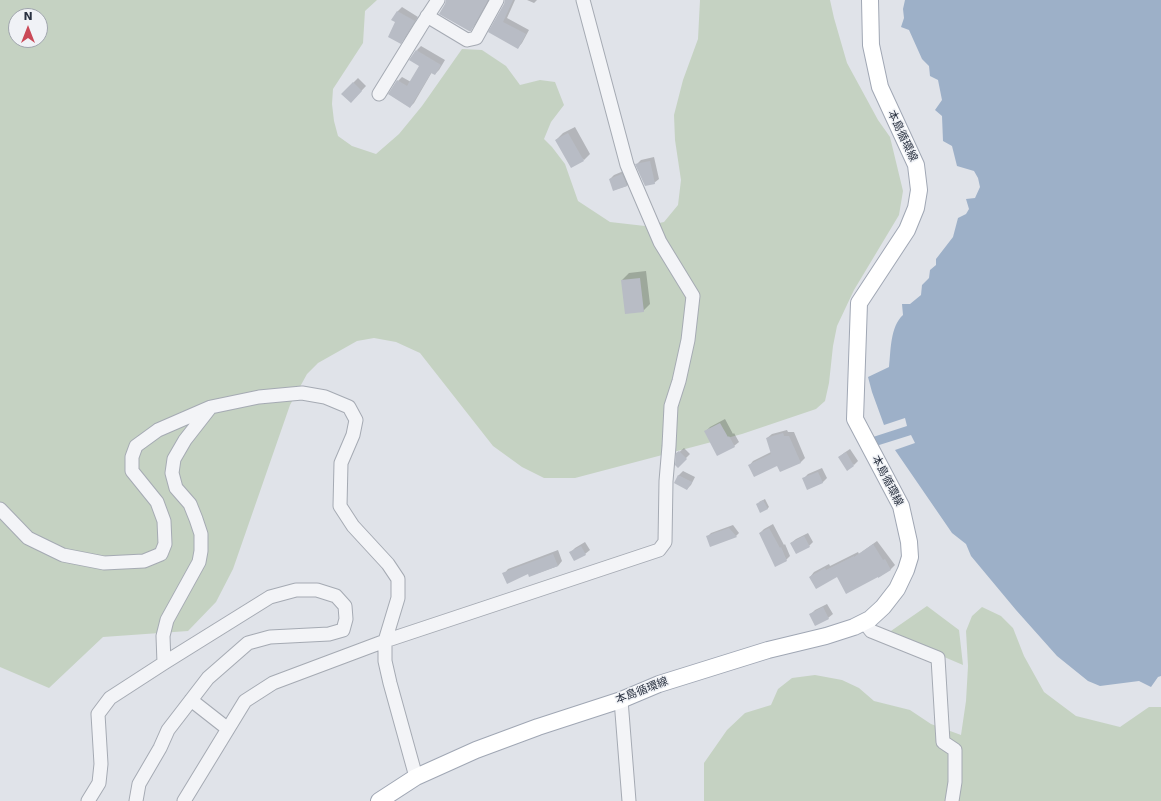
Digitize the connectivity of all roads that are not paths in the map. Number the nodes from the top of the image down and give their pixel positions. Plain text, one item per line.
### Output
1 (438, 0) edge
2 (497, 0) edge
3 (583, 0) edge
4 (870, 0) edge
5 (428, 16) junction
6 (379, 94) dead end
7 (211, 407) junction
8 (0, 509) edge
9 (864, 622) junction
10 (386, 640) junction
11 (164, 663) junction
12 (191, 700) junction
13 (621, 700) junction
14 (228, 729) junction
15 (416, 777) junction
16 (88, 801) edge
17 (136, 801) edge
18 (184, 801) edge
19 (379, 801) edge
20 (629, 801) edge
21 (952, 801) edge

1 - 5 street
2 - 5 street
3 - 10 street
4 - 9 main road, 本島循環線
5 - 6 street
7 - 8 street
7 - 10 street
7 - 11 street
9 - 13 main road, 本島循環線
9 - 21 street
10 - 14 street
10 - 15 street
11 - 12 street
11 - 16 street
12 - 14 street
12 - 17 street
13 - 15 main road, 本島循環線
13 - 20 street
14 - 18 street
15 - 19 main road, 本島循環線

